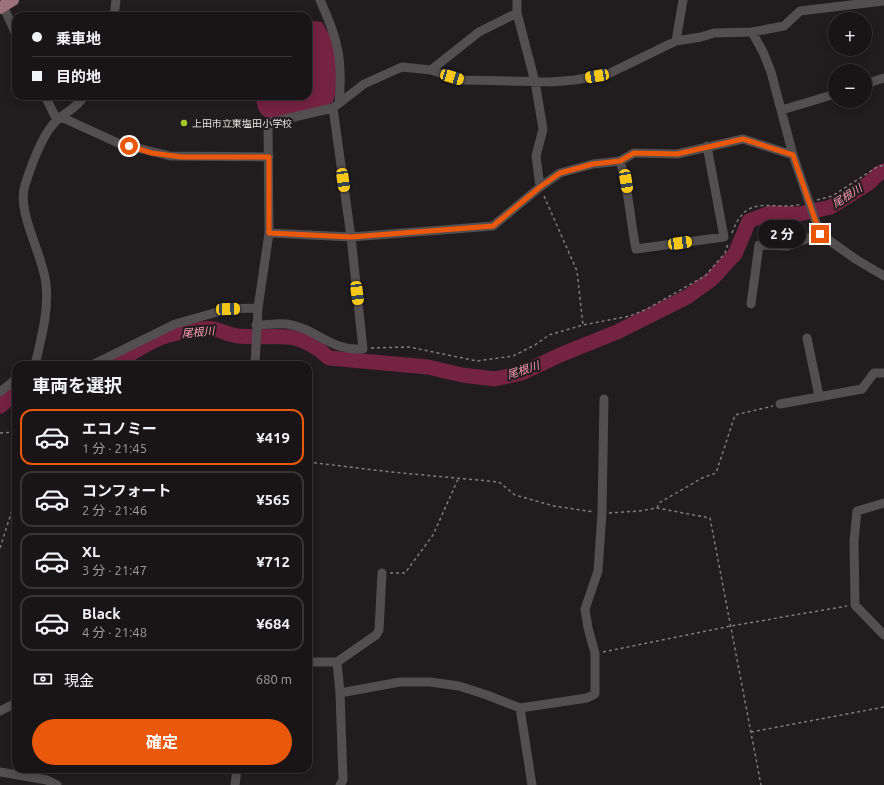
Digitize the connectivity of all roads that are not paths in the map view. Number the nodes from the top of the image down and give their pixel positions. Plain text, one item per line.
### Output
1 (116, 0) edge
2 (320, 0) edge
3 (517, 0) edge
4 (683, 0) edge
5 (884, 1) edge
6 (5, 5) edge
7 (114, 12) edge
8 (517, 13) junction
9 (12, 23) edge
10 (752, 32) junction
11 (676, 41) junction
12 (431, 70) junction
13 (884, 78) edge
14 (535, 82) junction
15 (872, 82) edge
16 (828, 96) edge
17 (47, 100) edge
18 (81, 100) edge
19 (336, 106) junction
20 (782, 110) junction
21 (59, 119) junction
22 (707, 146) junction
23 (793, 155) junction
24 (269, 157) junction
25 (620, 161) junction
26 (540, 187) junction
27 (269, 233) junction
28 (820, 234) junction
29 (351, 237) junction
30 (884, 276) edge
31 (751, 304) dead end
32 (258, 308) junction
33 (256, 332) junction
34 (807, 338) dead end
35 (36, 361) edge
36 (100, 361) edge
37 (255, 361) edge
38 (884, 373) edge
39 (12, 382) edge
40 (0, 392) edge
41 (818, 396) junction
42 (604, 399) dead end
43 (780, 404) road end
44 (884, 503) edge
45 (382, 573) road end
46 (884, 636) edge
47 (312, 662) edge
48 (337, 662) junction
49 (340, 693) junction
50 (12, 705) edge
51 (520, 708) junction
52 (0, 711) edge
53 (0, 772) edge
54 (236, 773) edge
55 (57, 785) edge
56 (235, 785) edge
57 (340, 785) edge
58 (532, 785) edge

1 - 7 street
2 - 19 street
3 - 8 street
4 - 11 street
5 - 10 street
6 - 9 street
8 - 12 street
8 - 14 street
10 - 11 street
10 - 20 street
11 - 14 street
12 - 14 street
12 - 19 street
13 - 15 street
14 - 26 street
16 - 20 street
17 - 21 street
18 - 21 street
19 - 24 street
19 - 29 street
20 - 23 street
21 - 24 street
21 - 35 street
22 - 23 street
22 - 25 street
22 - 25 street
23 - 28 street
24 - 27 street
25 - 26 street
26 - 29 street
27 - 29 street
27 - 32 street
28 - 30 street
28 - 31 street
29 - 33 street
32 - 33 street
32 - 36 street
33 - 37 street
34 - 41 street
38 - 41 street
39 - 40 street
41 - 43 street
42 - 51 street
44 - 46 street
45 - 48 street
47 - 48 street
48 - 49 street
49 - 51 street
49 - 57 street
50 - 52 street
51 - 58 street
53 - 55 street
54 - 56 street

